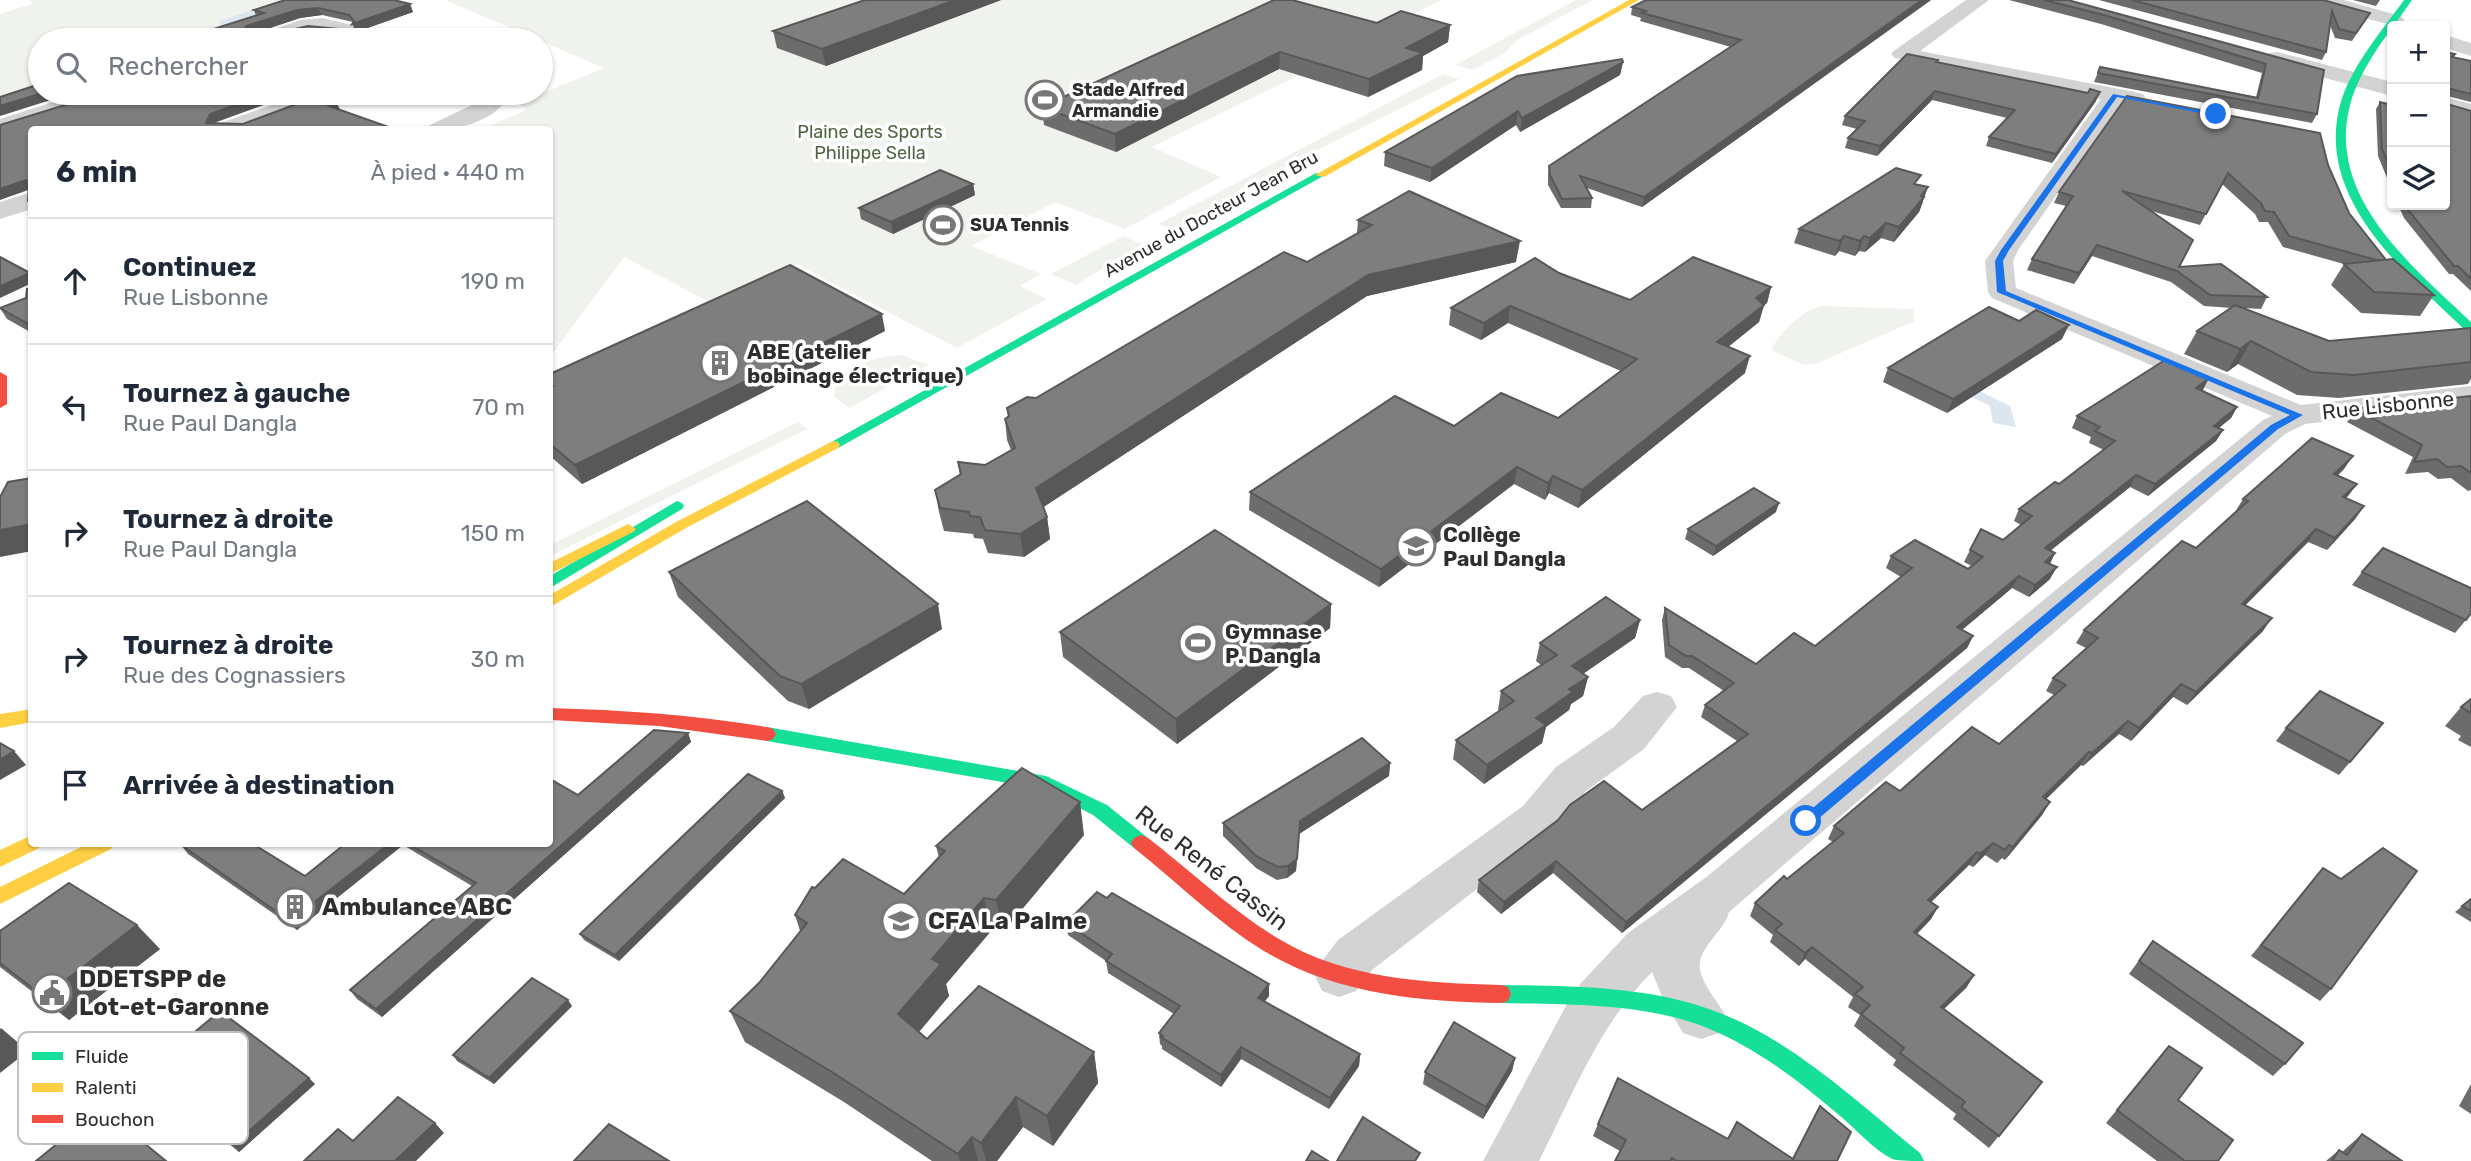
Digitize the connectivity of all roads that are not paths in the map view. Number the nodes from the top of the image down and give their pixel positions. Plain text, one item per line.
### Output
1 (1635, 0) edge
2 (1979, 0) edge
3 (2320, 0) edge
4 (2408, 0) edge
5 (2395, 21) edge
6 (2387, 23) edge
7 (292, 28) edge
8 (342, 28) edge
9 (2387, 33) edge
10 (2450, 43) edge
11 (2471, 50) edge
12 (2252, 51) edge
13 (2356, 80) junction
14 (2387, 88) edge
15 (2115, 95) junction
16 (2155, 103) edge
17 (66, 105) edge
18 (292, 105) edge
19 (492, 105) edge
20 (2450, 105) edge
21 (2471, 111) edge
22 (234, 126) edge
23 (447, 126) edge
24 (0, 127) edge
25 (2316, 133) edge
26 (2343, 139) junction
27 (28, 201) edge
28 (0, 211) edge
29 (2471, 329) edge
30 (0, 376) edge
31 (2471, 395) edge
32 (0, 404) edge
33 (2298, 415) junction
34 (806, 460) junction
35 (688, 502) junction
36 (553, 568) edge
37 (553, 581) edge
38 (553, 601) edge
39 (562, 698) dead end
40 (1657, 707) dead end
41 (553, 714) edge
42 (28, 716) edge
43 (613, 716) junction
44 (0, 721) edge
45 (28, 846) edge
46 (67, 847) edge
47 (98, 847) edge
48 (0, 859) edge
49 (0, 881) edge
50 (1721, 892) junction
51 (0, 896) edge
52 (1339, 976) junction
53 (1598, 999) junction
54 (1701, 1017) junction
55 (1510, 1161) edge
56 (1912, 1161) edge

1 - 34 main road, Avenue du Docteur Jean Bru
2 - 15 street
3 - 6 street
4 - 5 main road
7 - 8 street
9 - 13 main road
10 - 11 street
12 - 13 street
13 - 14 street
13 - 26 main road
15 - 16 street
15 - 33 street
17 - 24 street
18 - 22 street
19 - 23 street
20 - 21 street
25 - 26 street
26 - 29 main road
27 - 28 street
30 - 32 main road
31 - 33 street, Rue Lisbonne
33 - 50 street, Rue Lisbonne
34 - 35 main road, Avenue du Docteur Jean Bru
34 - 38 main road, Avenue du Docteur Jean Bru
35 - 36 main road, Avenue du Docteur Jean Bru
35 - 37 main road
39 - 43 main road
40 - 52 street
41 - 43 main road
42 - 44 main road
43 - 52 main road, Rue René Cassin
45 - 48 main road
46 - 49 main road
47 - 51 main road
50 - 53 street, Rue Lisbonne
50 - 54 street, Rue Lisbonne
52 - 53 main road, Rue René Cassin
53 - 54 main road, Rue René Cassin
53 - 55 street, Rue Lisbonne
54 - 56 main road, Rue René Cassin

